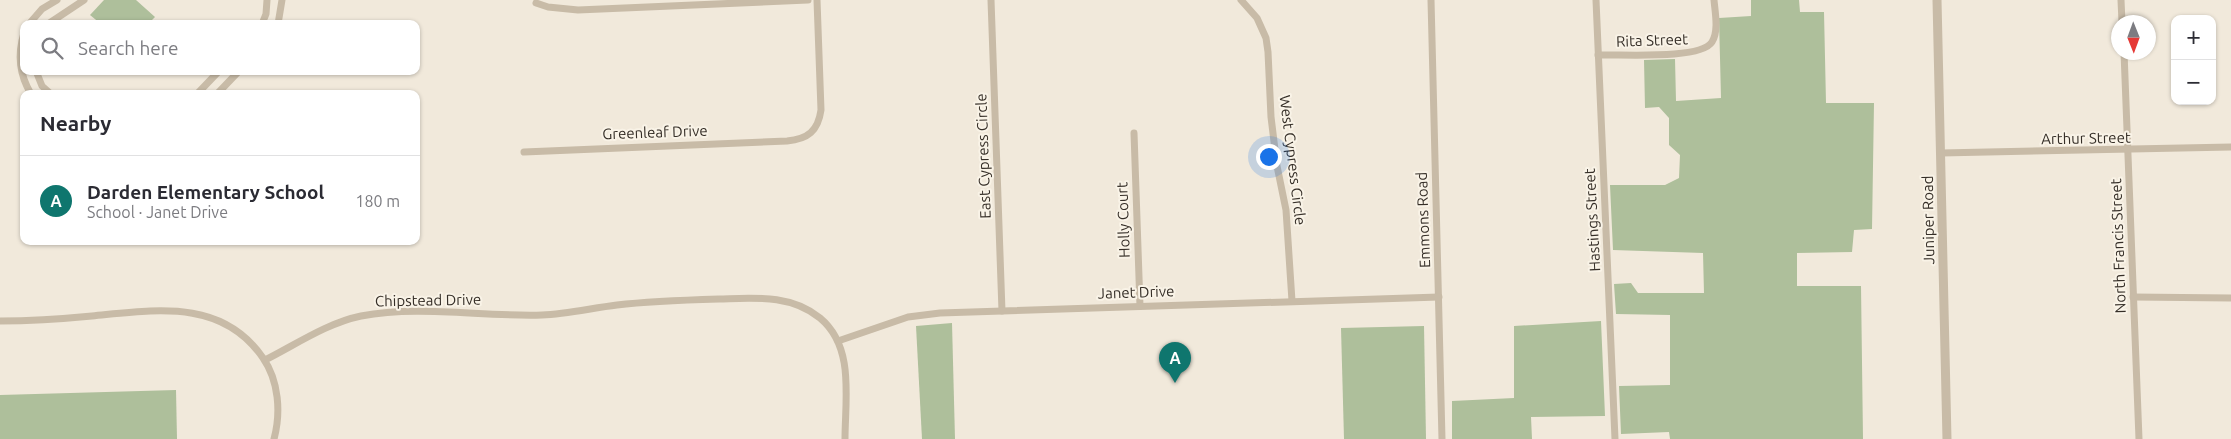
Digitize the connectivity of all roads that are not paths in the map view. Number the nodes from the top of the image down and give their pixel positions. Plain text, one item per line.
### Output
1 (57, 0) edge
2 (84, 0) edge
3 (267, 0) edge
4 (282, 0) edge
5 (808, 0) edge
6 (817, 0) edge
7 (991, 0) edge
8 (1241, 0) edge
9 (1431, 0) edge
10 (1596, 0) edge
11 (1714, 0) edge
12 (1937, 0) edge
13 (2121, 0) edge
14 (536, 2) dead end
15 (2122, 15) edge
16 (32, 20) edge
17 (54, 20) edge
18 (264, 20) edge
19 (279, 20) edge
20 (20, 51) edge
21 (1598, 54) junction
22 (2124, 60) edge
23 (20, 71) edge
24 (21, 75) edge
25 (38, 75) edge
26 (215, 75) edge
27 (235, 75) edge
28 (28, 90) edge
29 (46, 90) edge
30 (201, 90) edge
31 (221, 90) edge
32 (1134, 132) dead end
33 (2231, 147) edge
34 (2129, 151) junction
35 (524, 152) dead end
36 (1941, 153) junction
37 (1439, 297) junction
38 (2133, 297) junction
39 (2231, 298) edge
40 (1292, 301) junction
41 (1140, 306) junction
42 (1002, 311) junction
43 (0, 321) edge
44 (838, 341) junction
45 (265, 360) junction
46 (274, 439) edge
47 (844, 439) edge
48 (1442, 439) edge
49 (1615, 439) edge
50 (1947, 439) edge
51 (2139, 439) edge

1 - 16 street
2 - 17 street
3 - 18 street
4 - 19 street
5 - 14 street
6 - 35 street, Greenleaf Drive
7 - 42 street, East Cypress Circle
8 - 40 street, West Cypress Circle
9 - 37 street, Emmons Road
10 - 21 street, Hastings Street
11 - 21 street, Rita Street
12 - 36 street, Juniper Road
13 - 15 street
20 - 23 street
21 - 49 street, Hastings Street
22 - 34 street, North Francis Street
24 - 28 street
25 - 29 street
26 - 30 street
27 - 31 street
32 - 41 street, Holly Court
33 - 34 street, Arthur Street
34 - 36 street, Arthur Street
34 - 38 street, North Francis Street
36 - 50 street, Juniper Road
37 - 40 street, Janet Drive
37 - 48 street, Emmons Road
38 - 39 street
38 - 51 street, North Francis Street
40 - 41 street, Janet Drive
41 - 42 street, Janet Drive
42 - 44 street, Janet Drive
43 - 45 street
44 - 45 street, Chipstead Drive
44 - 47 street
45 - 46 street

